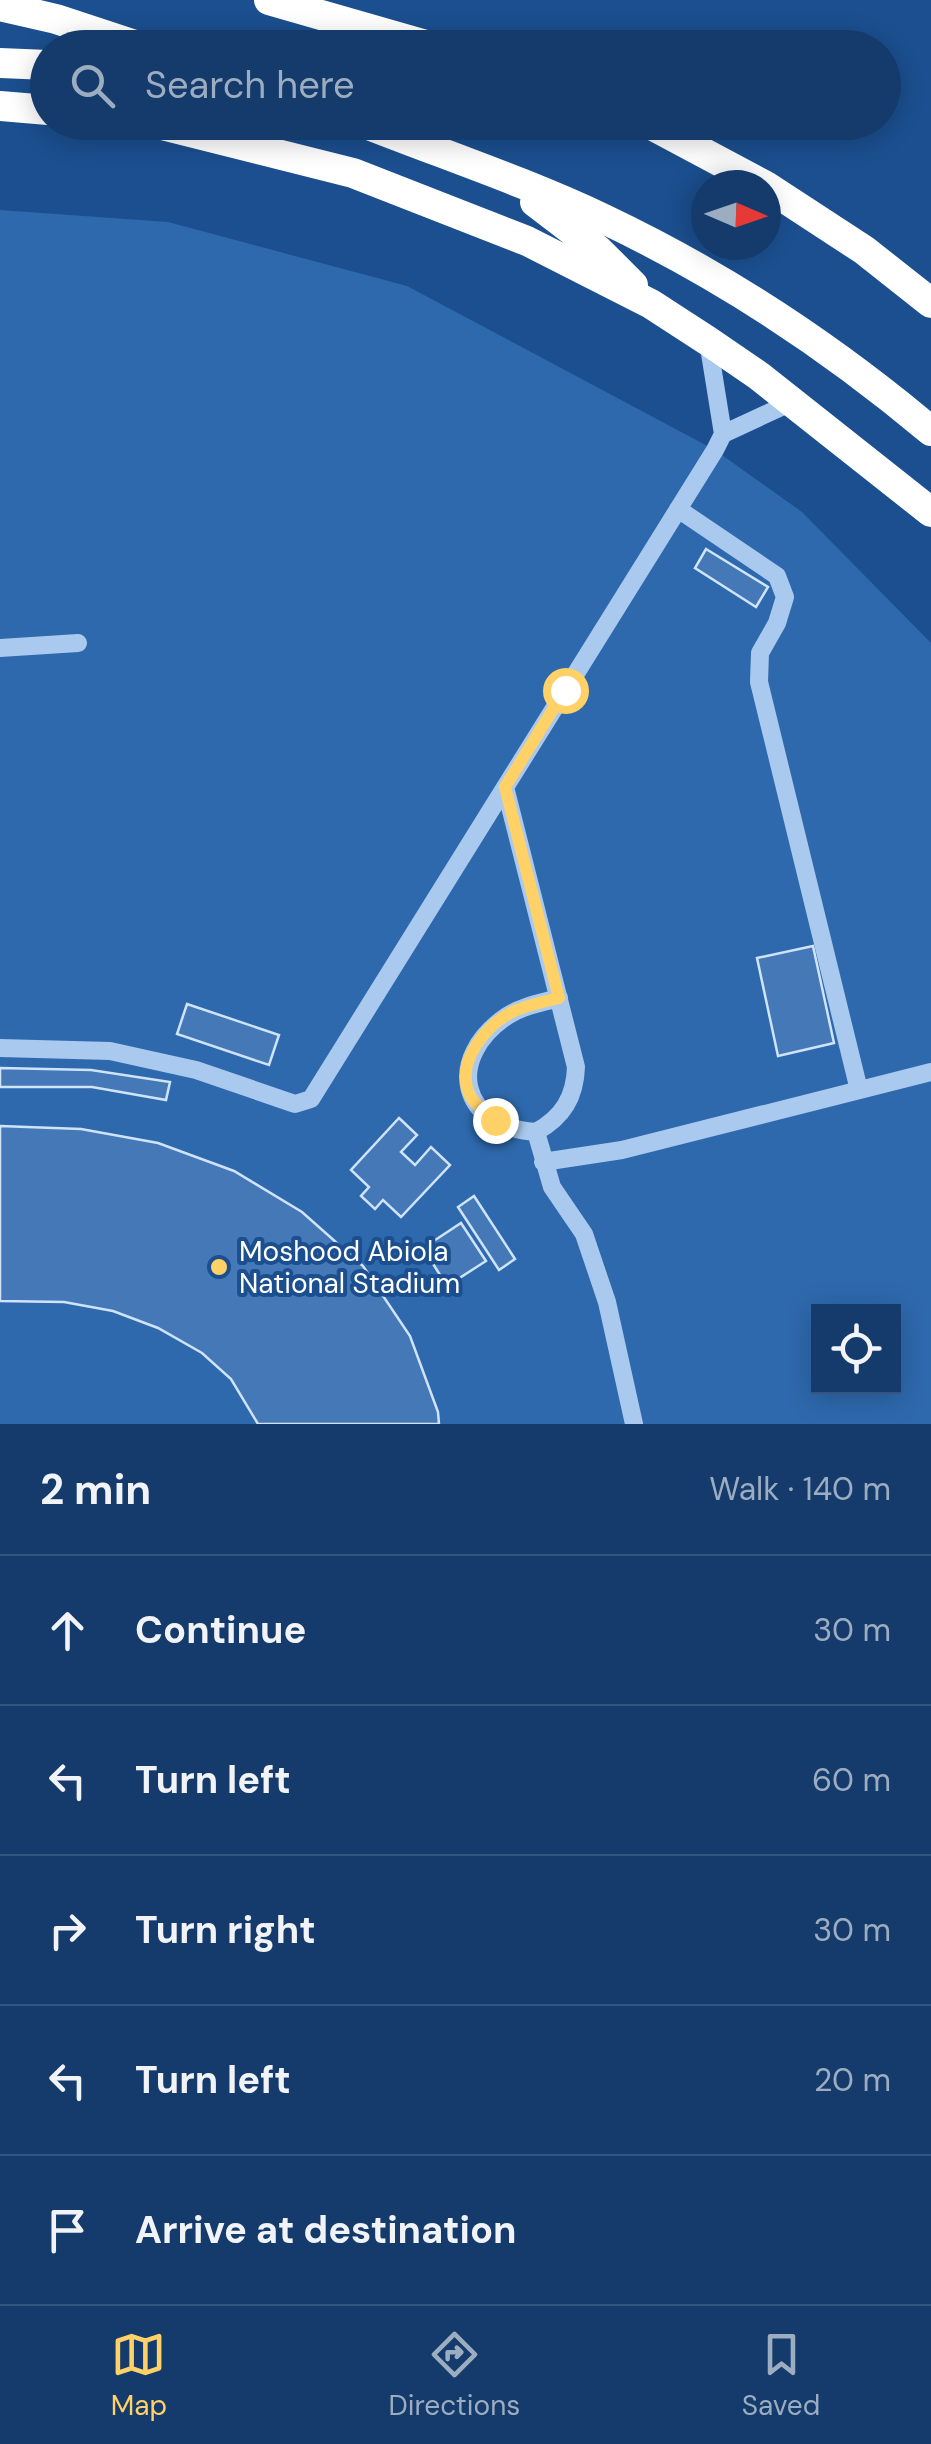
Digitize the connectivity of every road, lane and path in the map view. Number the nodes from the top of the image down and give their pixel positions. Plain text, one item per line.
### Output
1 (269, 0) edge
2 (0, 6) edge
3 (89, 30) edge
4 (373, 30) edge
5 (0, 63) edge
6 (30, 64) edge
7 (0, 106) edge
8 (30, 108) edge
9 (222, 140) edge
10 (406, 140) edge
11 (679, 140) edge
12 (735, 170) edge
13 (505, 179) junction
14 (781, 196) edge
15 (651, 304) junction
16 (931, 304) edge
17 (708, 342) junction
18 (792, 402) junction
19 (931, 431) edge
20 (723, 434) junction
21 (678, 509) junction
22 (931, 512) edge
23 (78, 643) dead end
24 (0, 648) edge
25 (505, 787) junction
26 (559, 998) junction
27 (0, 1048) edge
28 (931, 1072) edge
29 (858, 1090) junction
30 (536, 1132) junction
31 (543, 1162) junction
32 (634, 1424) edge

1 - 4 highway
2 - 3 highway
5 - 6 highway
7 - 8 highway
9 - 15 highway
10 - 13 highway
11 - 12 highway
13 - 15 highway
13 - 19 highway
14 - 16 highway
15 - 17 highway
17 - 18 highway
17 - 20 lane
18 - 20 lane
18 - 22 highway
20 - 21 lane
21 - 25 lane
21 - 29 lane
23 - 24 lane
25 - 26 lane
25 - 27 lane
26 - 30 lane
26 - 30 lane
28 - 29 lane
29 - 31 lane
30 - 31 lane
31 - 32 lane

